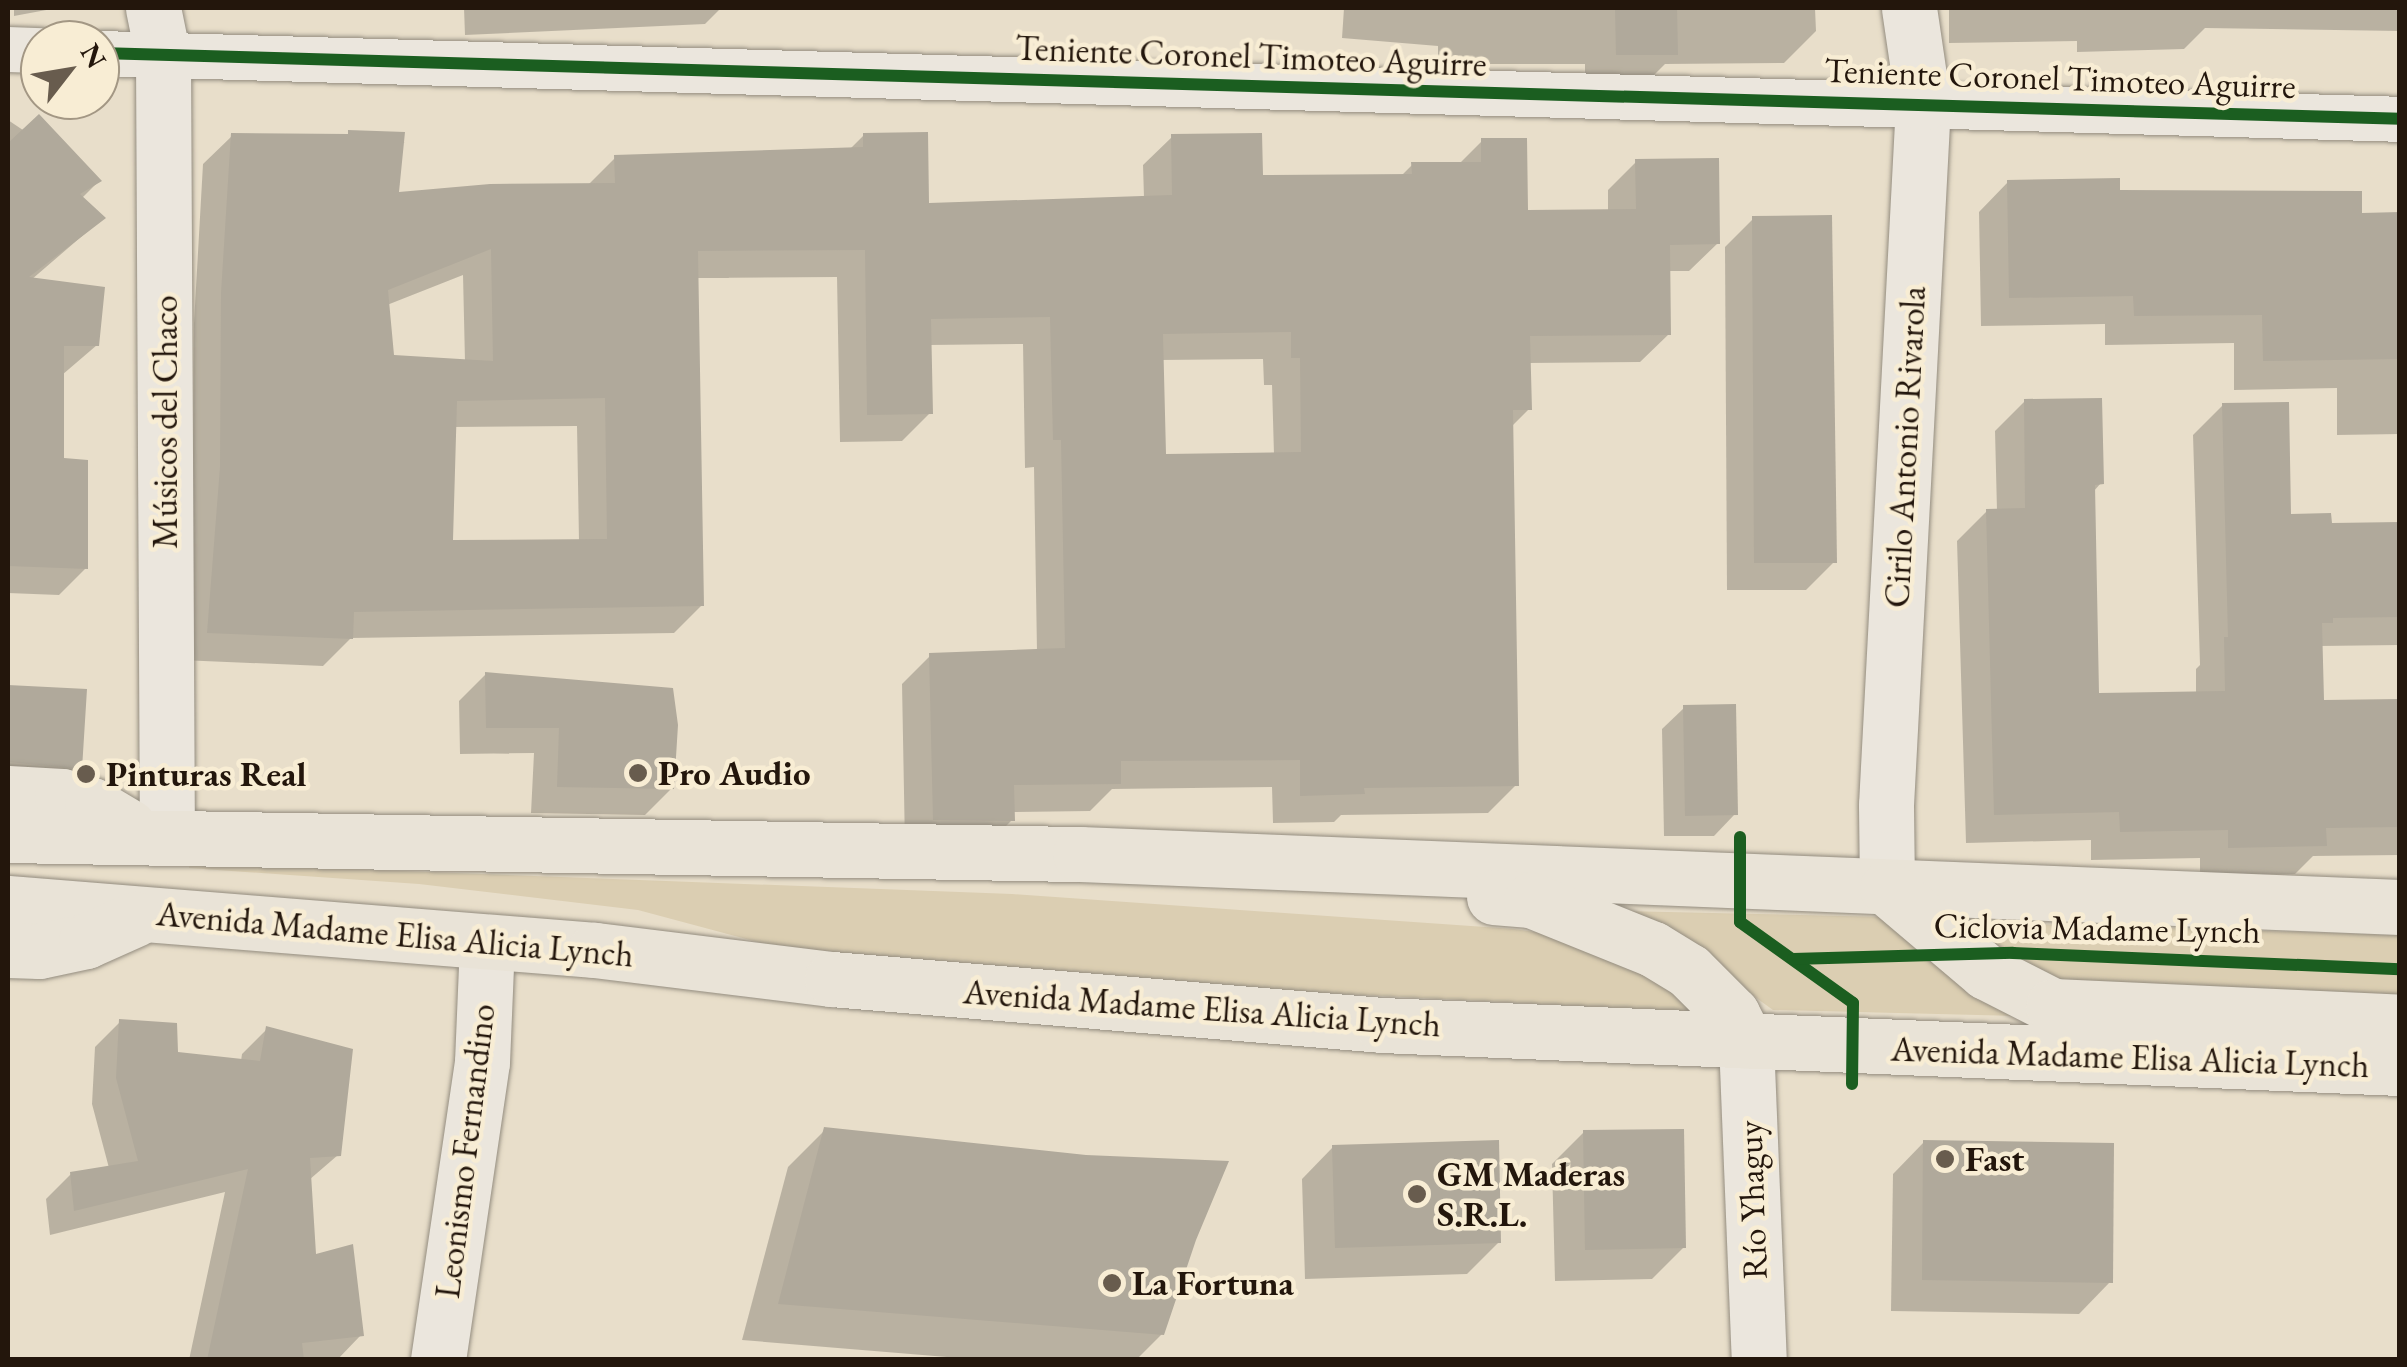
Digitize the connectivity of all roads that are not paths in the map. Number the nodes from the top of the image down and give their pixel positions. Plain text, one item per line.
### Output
1 (1909, 8) edge
2 (158, 32) edge
3 (120, 46) edge
4 (1923, 103) junction
5 (2400, 119) edge
6 (8, 793) edge
7 (8, 834) edge
8 (156, 837) junction
9 (1080, 854) junction
10 (1887, 888) junction
11 (8, 903) edge
12 (2400, 908) edge
13 (151, 912) junction
14 (487, 942) junction
15 (8, 950) edge
16 (2400, 1022) edge
17 (1746, 1041) junction
18 (2400, 1068) edge
19 (438, 1360) edge
20 (1759, 1360) edge

1 - 4 street, Cirilo Antonio Rivarola
2 - 3 street, Teniente Coronel Timoteo Aguirre
2 - 4 street, Teniente Coronel Timoteo Aguirre
2 - 8 street, Músicos del Chaco
4 - 5 street, Teniente Coronel Timoteo Aguirre
4 - 10 street, Cirilo Antonio Rivarola
6 - 8 highway
7 - 8 highway
8 - 9 highway
9 - 10 highway
9 - 17 highway
10 - 12 highway
10 - 16 highway
11 - 13 highway, Avenida Madame Elisa Alicia Lynch
13 - 14 highway, Avenida Madame Elisa Alicia Lynch
13 - 15 highway
14 - 17 highway, Avenida Madame Elisa Alicia Lynch
14 - 19 street, Leonismo Fernandino
17 - 18 highway, Avenida Madame Elisa Alicia Lynch
17 - 20 street, Río Yhaguy

